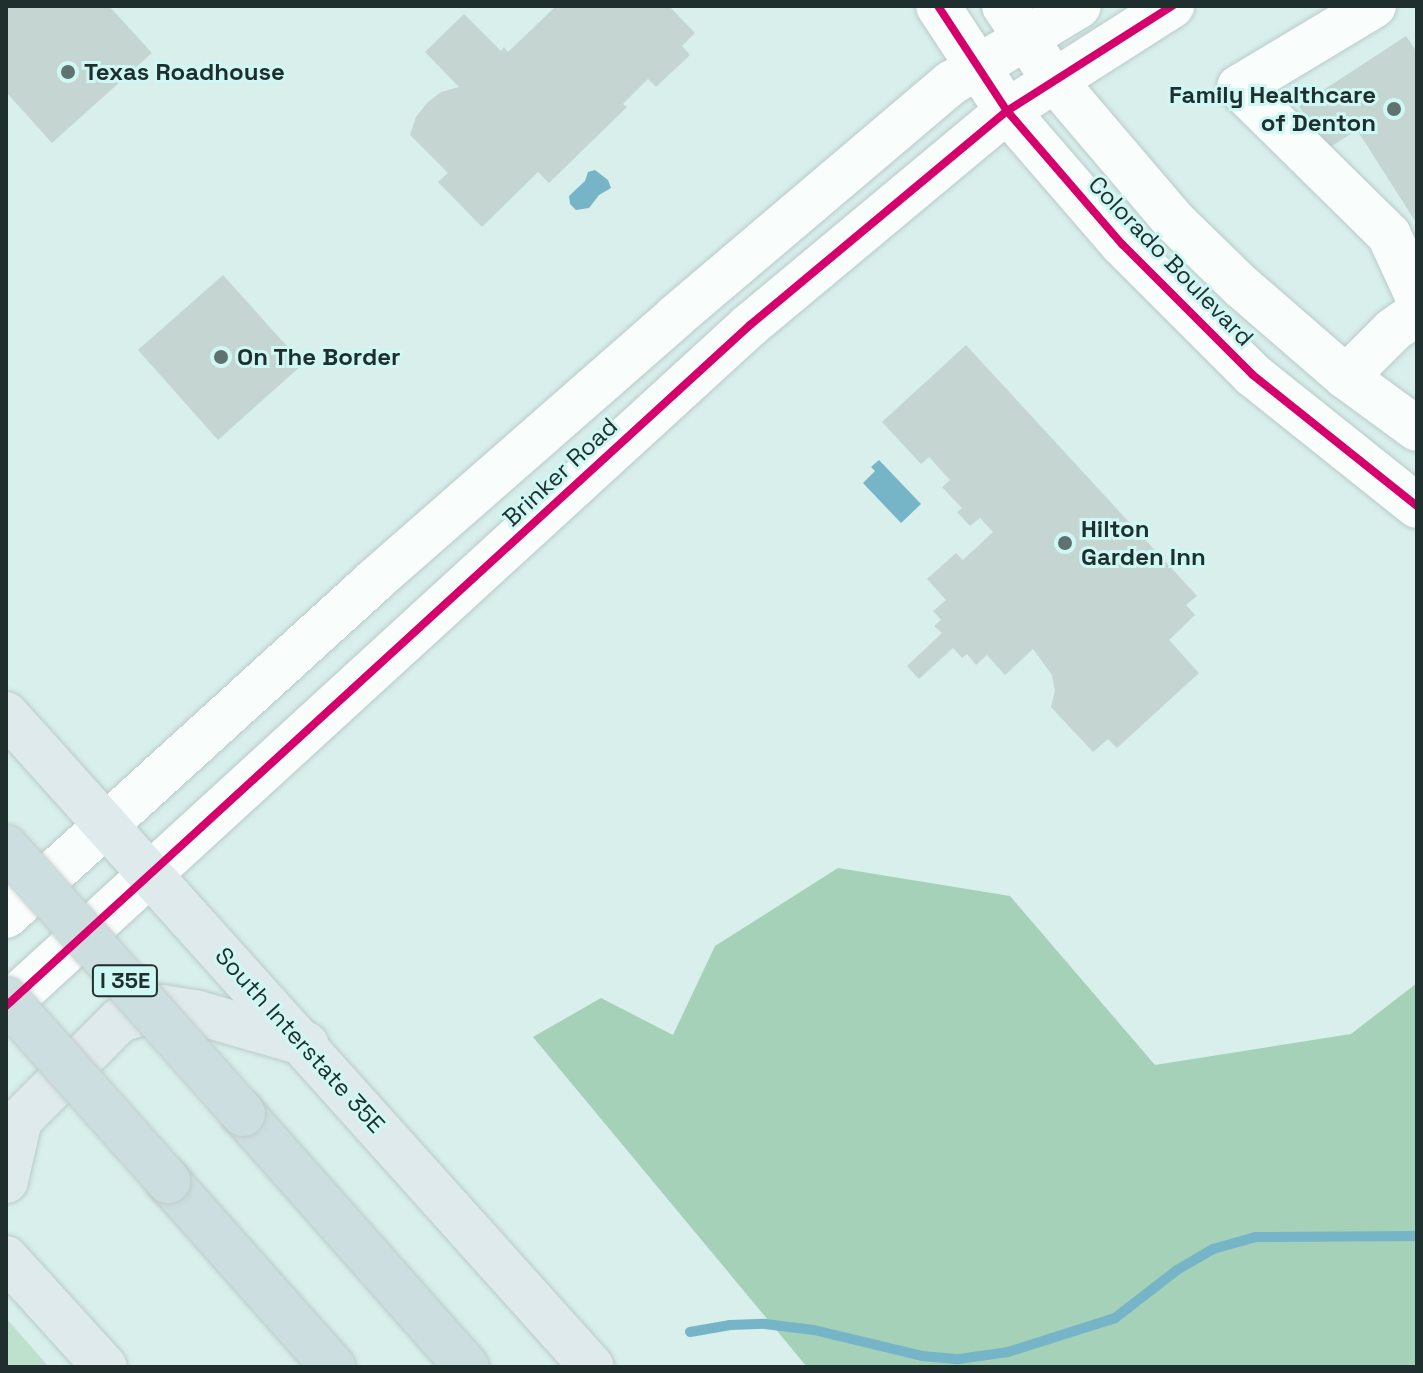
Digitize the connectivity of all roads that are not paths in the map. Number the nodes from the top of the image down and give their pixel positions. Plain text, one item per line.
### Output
1 (938, 6) edge
2 (1079, 6) edge
3 (1172, 6) edge
4 (1374, 6) edge
5 (1016, 23) edge
6 (979, 67) junction
7 (1054, 80) junction
8 (1007, 111) junction
9 (1417, 296) edge
10 (1417, 313) edge
11 (1346, 377) junction
12 (574, 406) junction
13 (1417, 429) edge
14 (609, 454) junction
15 (1417, 506) edge
16 (6, 714) edge
17 (107, 826) junction
18 (6, 847) edge
19 (151, 875) junction
20 (6, 916) edge
21 (6, 999) edge
22 (6, 1006) edge
23 (306, 1044) junction
24 (6, 1181) edge
25 (6, 1258) edge
26 (105, 1367) edge
27 (333, 1367) edge
28 (467, 1367) edge
29 (592, 1367) edge

1 - 6 street, Colorado Boulevard
2 - 5 street, Brinker Road
3 - 7 street, Brinker Road
4 - 9 street
5 - 6 street, Brinker Road
5 - 7 street, Colorado Boulevard
6 - 8 street, Colorado Boulevard
6 - 12 street, Brinker Road
7 - 8 street, Brinker Road
7 - 11 street, Colorado Boulevard
8 - 14 street, Brinker Road
8 - 15 street, Colorado Boulevard
10 - 11 street
11 - 13 street, Colorado Boulevard
12 - 14 street
12 - 17 street, Brinker Road
14 - 19 street, Brinker Road
16 - 17 main road, South Interstate 35E
17 - 19 main road, South Interstate 35E
17 - 20 street, Brinker Road
18 - 28 highway, I 35E, bridge
19 - 22 street, Brinker Road
19 - 23 main road, South Interstate 35E
21 - 27 highway, bridge
23 - 24 main road
23 - 29 main road, South Interstate 35E
25 - 26 main road

